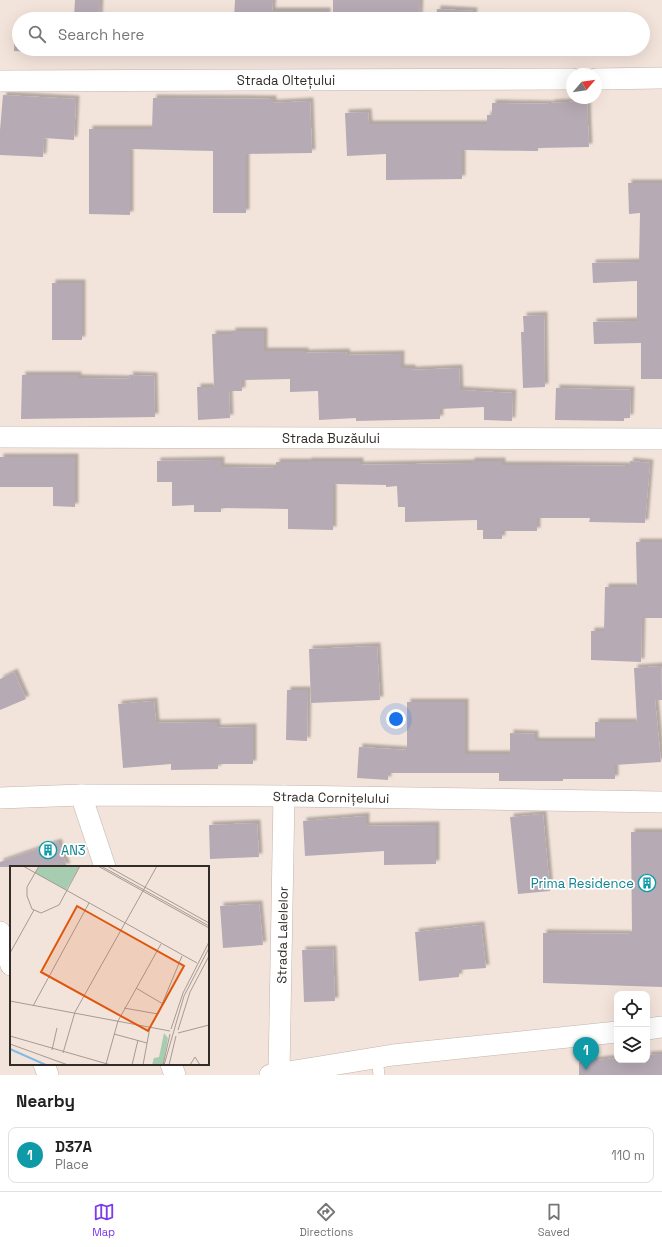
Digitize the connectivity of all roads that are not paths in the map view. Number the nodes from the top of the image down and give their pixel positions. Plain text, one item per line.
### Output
1 (662, 78) edge
2 (566, 79) edge
3 (602, 79) edge
4 (0, 81) edge
5 (0, 437) edge
6 (662, 439) edge
7 (81, 795) junction
8 (284, 796) junction
9 (0, 798) edge
10 (662, 802) edge
11 (105, 866) edge
12 (0, 932) edge
13 (10, 962) edge
14 (662, 1027) edge
15 (650, 1029) edge
16 (614, 1032) edge
17 (171, 1065) edge
18 (378, 1066) edge
19 (274, 1074) edge
20 (175, 1075) edge

1 - 3 street
2 - 4 street, Strada Oltețului
5 - 6 street, Strada Buzăului
7 - 8 street, Strada Cornițelului
7 - 9 street, Strada Cornițelului
7 - 11 street
8 - 10 street, Strada Cornițelului
8 - 19 street, Strada Lalelelor
12 - 13 street
14 - 15 street
16 - 18 street
17 - 20 street
18 - 19 street

